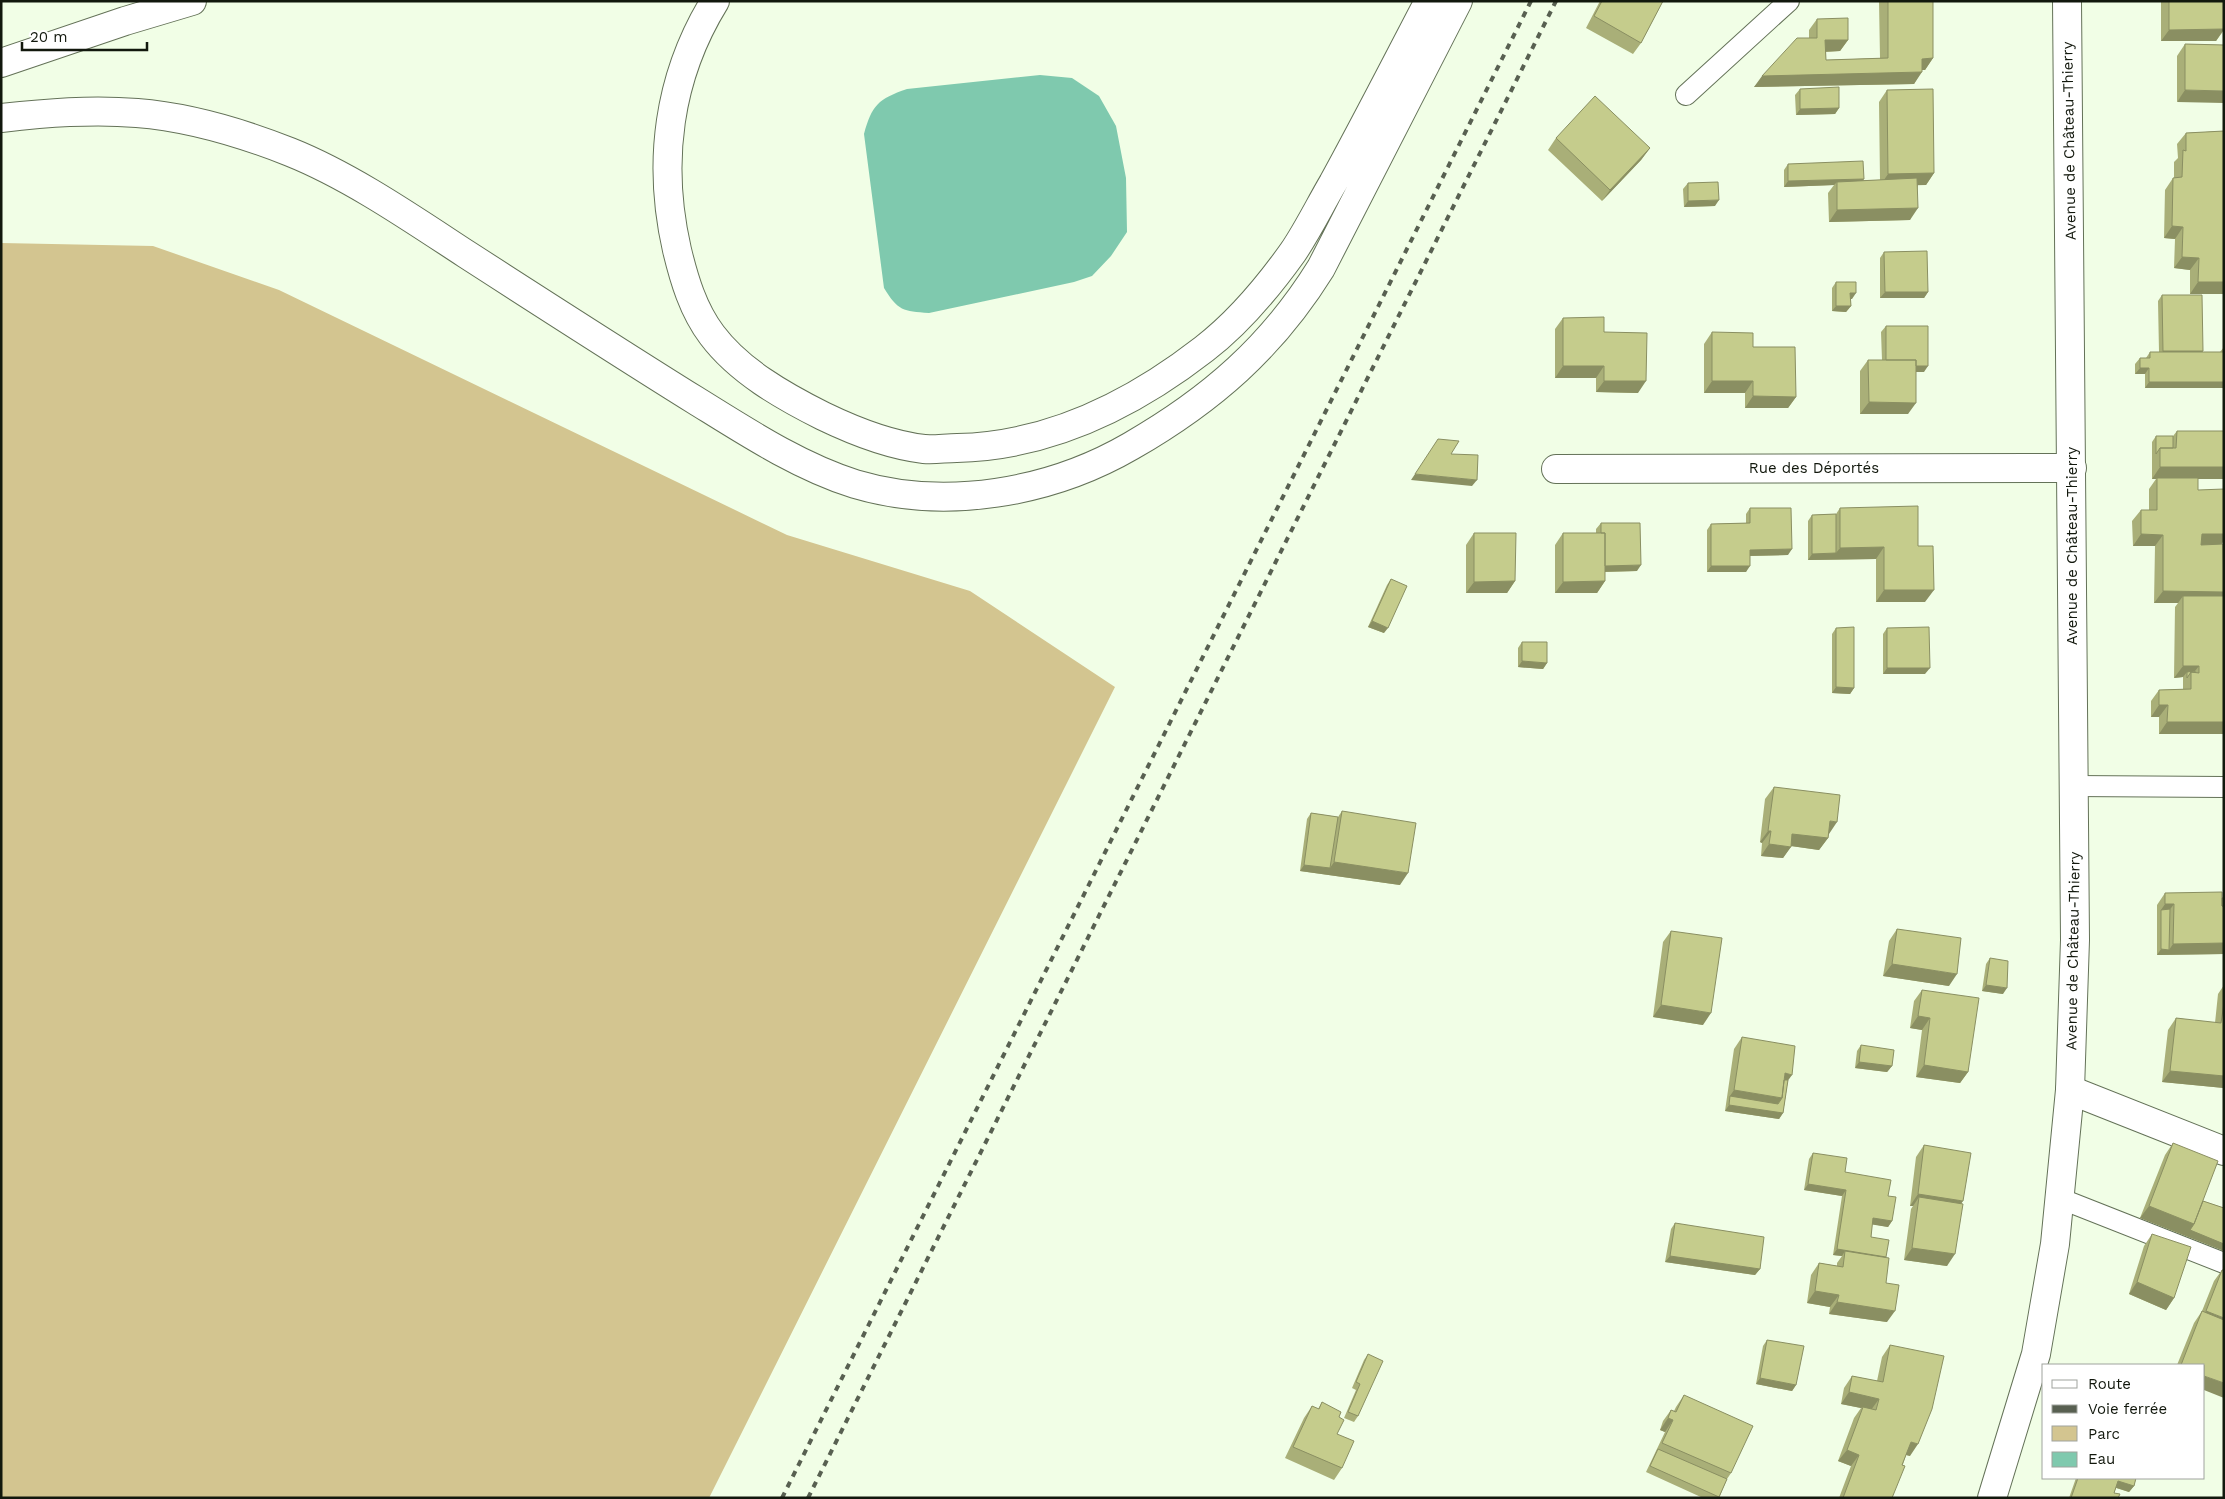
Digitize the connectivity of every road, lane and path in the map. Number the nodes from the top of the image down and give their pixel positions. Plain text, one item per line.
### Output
1 (192, 1) edge
2 (715, 1) edge
3 (1429, 1) edge
4 (1458, 1) edge
5 (1789, 1) edge
6 (2068, 1) edge
7 (1, 63) edge
8 (1686, 95) dead end
9 (1, 118) edge
10 (2072, 468) junction
11 (1556, 469) dead end
12 (2074, 786) junction
13 (2224, 787) edge
14 (2070, 1090) junction
15 (2224, 1151) edge
16 (2059, 1198) junction
17 (2224, 1263) edge
18 (1992, 1498) edge

1 - 7 main road
2 - 3 main road
4 - 9 main road
5 - 8 lane
6 - 10 main road, Avenue de Château-Thierry
10 - 11 main road, Rue des Déportés
10 - 12 main road, Avenue de Château-Thierry
12 - 13 lane
12 - 14 main road, Avenue de Château-Thierry
14 - 15 main road
14 - 16 main road, Avenue de Château-Thierry
16 - 17 lane
16 - 18 main road, Avenue de Château-Thierry

